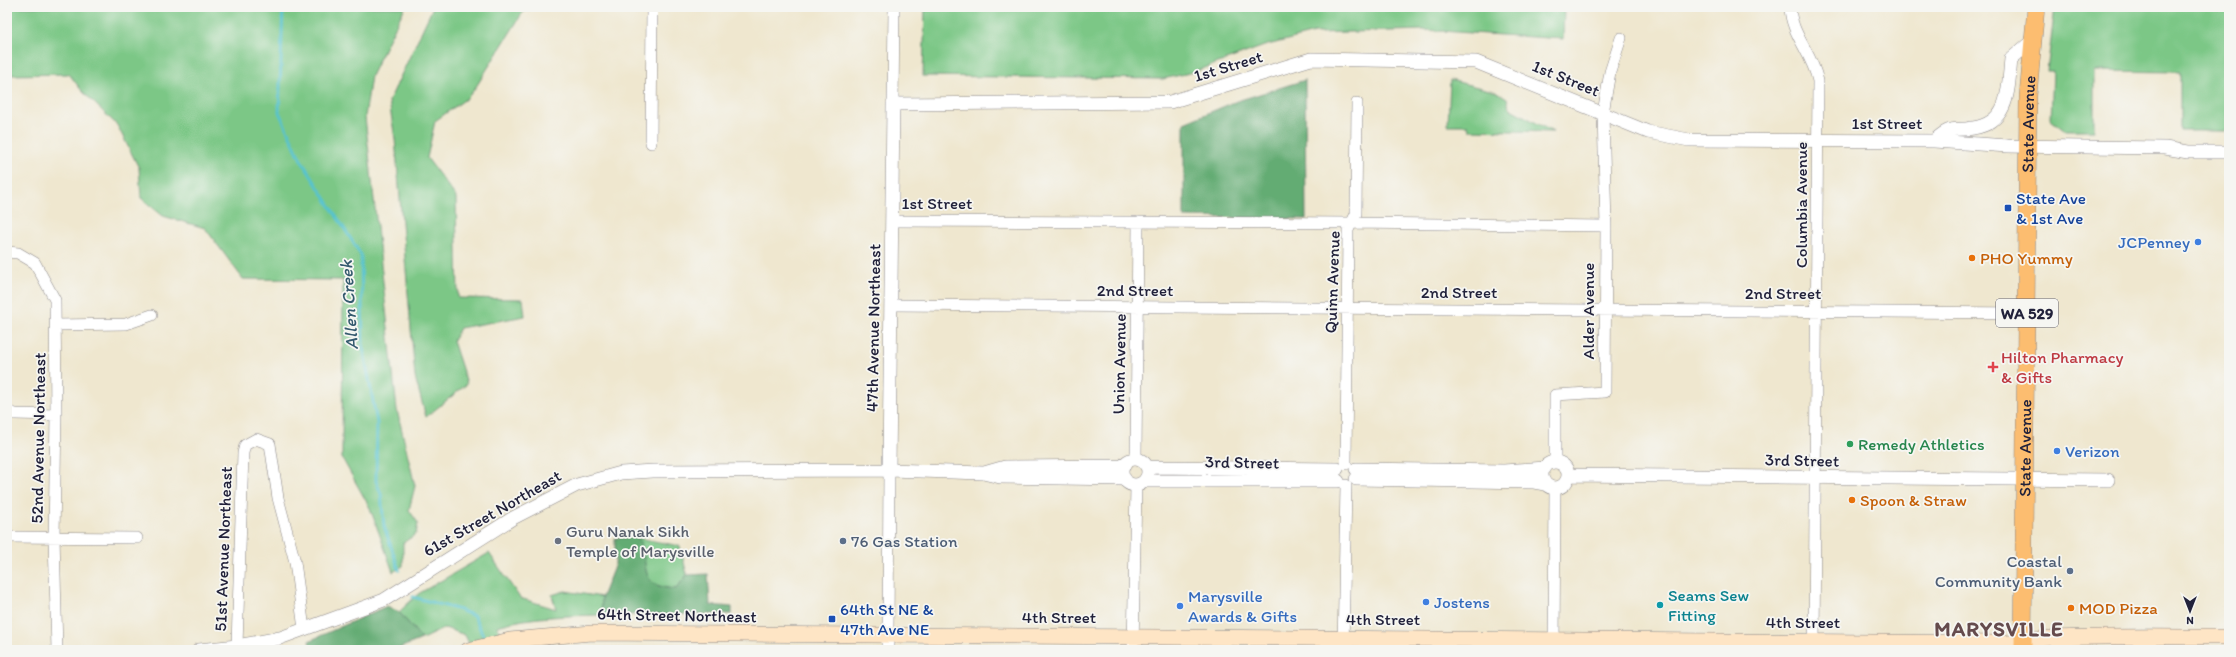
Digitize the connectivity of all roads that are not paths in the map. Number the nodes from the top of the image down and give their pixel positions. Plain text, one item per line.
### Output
1 (652, 7) edge
2 (894, 7) edge
3 (1790, 7) edge
4 (2036, 7) edge
5 (1621, 38) dead end
6 (2032, 41) junction
7 (1357, 103) dead end
8 (893, 104) junction
9 (1603, 113) junction
10 (1818, 140) junction
11 (1934, 141) junction
12 (651, 143) dead end
13 (2027, 146) junction
14 (2229, 152) edge
15 (892, 221) junction
16 (1138, 222) junction
17 (1352, 223) junction
18 (1606, 226) junction
19 (7, 252) edge
20 (892, 305) junction
21 (1137, 307) junction
22 (1347, 308) junction
23 (1605, 309) junction
24 (1817, 311) junction
25 (2027, 313) junction
26 (152, 315) dead end
27 (56, 325) junction
28 (7, 411) edge
29 (56, 415) junction
30 (1136, 458) junction
31 (1550, 465) junction
32 (1147, 467) junction
33 (889, 470) junction
34 (1346, 474) junction
35 (1568, 475) junction
36 (1132, 478) junction
37 (1816, 478) junction
38 (2108, 480) dead end
39 (2024, 481) junction
40 (1550, 486) junction
41 (7, 537) edge
42 (54, 538) junction
43 (137, 538) dead end
44 (304, 629) junction
45 (888, 635) junction
46 (2229, 637) edge
47 (1133, 643) edge
48 (1343, 644) edge
49 (1554, 645) edge
50 (237, 646) junction
51 (1814, 646) edge
52 (2027, 648) edge
53 (57, 650) edge
54 (199, 650) edge
55 (468, 650) edge
56 (888, 650) edge

1 - 12 street
2 - 8 street, 47th Avenue Northeast
3 - 10 street, Columbia Avenue
4 - 6 main road, State Avenue / WA 529
5 - 9 street
6 - 11 street
6 - 13 main road, State Avenue / WA 529
7 - 17 street, Quinn Avenue
8 - 9 street, 1st Street
8 - 15 street, 47th Avenue Northeast
9 - 10 street, 1st Street
9 - 18 street, Alder Avenue
10 - 11 street, 1st Street
10 - 24 street, Columbia Avenue
11 - 13 street, 1st Street
13 - 14 street, 1st Street
13 - 25 main road, State Avenue / WA 529
15 - 16 street, 1st Street
15 - 20 street, 47th Avenue Northeast
16 - 17 street, 1st Street
16 - 21 street, Union Avenue
17 - 18 street, 1st Street
17 - 22 street, Quinn Avenue
18 - 23 street, Alder Avenue
19 - 27 street, 52nd Avenue Northeast
20 - 21 street, 2nd Street
20 - 33 street, 47th Avenue Northeast
21 - 22 street, 2nd Street
21 - 30 street, Union Avenue
22 - 23 street, 2nd Street
22 - 34 street, Quinn Avenue
23 - 24 street, 2nd Street
23 - 31 street, Alder Avenue
24 - 25 street, 2nd Street
24 - 37 street, Columbia Avenue
25 - 39 main road, State Avenue / WA 529
26 - 27 street
27 - 29 street, 52nd Avenue Northeast
28 - 29 street
29 - 42 street, 52nd Avenue Northeast
30 - 32 street
30 - 36 street
31 - 34 street, 3rd Street
31 - 35 street
31 - 40 street
32 - 34 street, 3rd Street
32 - 36 street
33 - 36 street, 3rd Street
33 - 44 street, 61st Street Northeast
33 - 45 street, 47th Avenue Northeast
34 - 36 street, 3rd Street
34 - 40 street, 3rd Street
34 - 48 street, Quinn Avenue
35 - 37 street, 3rd Street
35 - 40 street
36 - 47 street
37 - 39 street, 3rd Street
37 - 51 street, Columbia Avenue
38 - 39 street, 3rd Street
39 - 52 main road, State Avenue / WA 529
40 - 49 street
41 - 42 street
42 - 43 street
42 - 53 street, 52nd Avenue Northeast
44 - 50 street, 61st Street Northeast
44 - 50 street, 51st Avenue Northeast
45 - 47 main road, 4th Street
45 - 55 main road, 64th Street Northeast
45 - 56 street, 47th Avenue Northeast
46 - 52 main road, 4th Street
47 - 48 main road, 4th Street
48 - 49 main road, 4th Street
49 - 51 main road, 4th Street
50 - 54 street, 61st Street Northeast
51 - 52 main road, 4th Street

